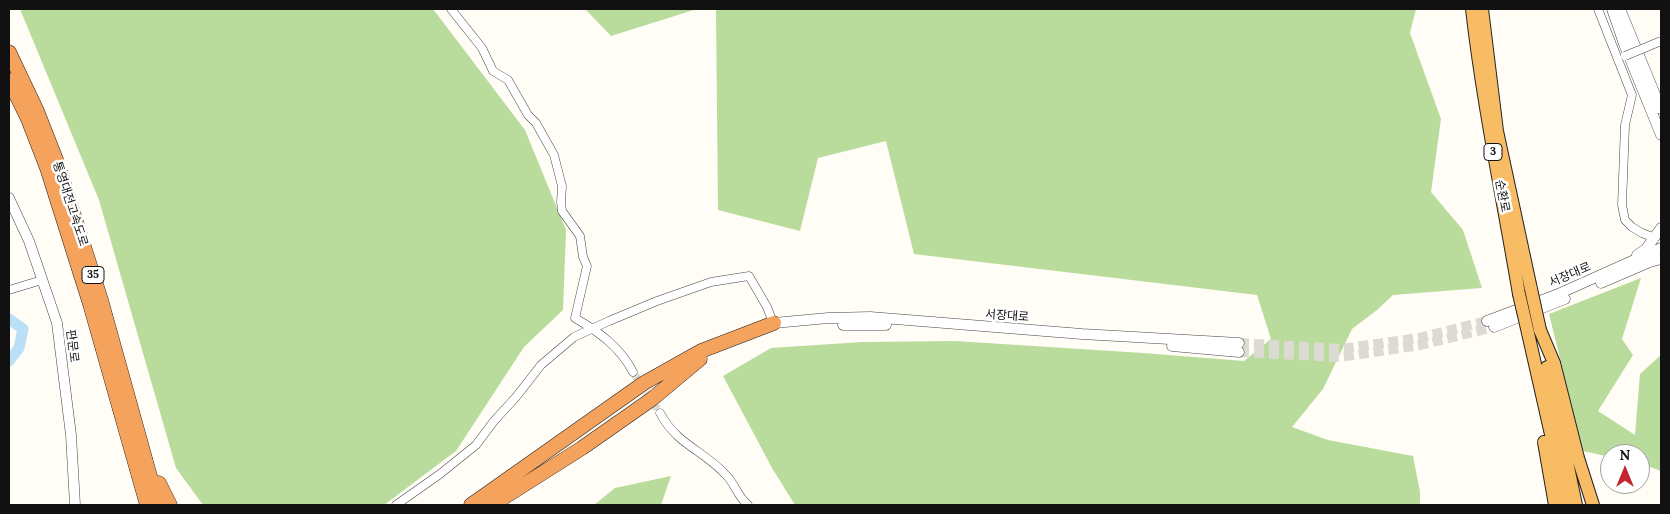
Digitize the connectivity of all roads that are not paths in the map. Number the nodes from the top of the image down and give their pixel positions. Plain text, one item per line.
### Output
1 (451, 9) edge
2 (1472, 9) edge
3 (1482, 9) edge
4 (1598, 9) edge
5 (1612, 9) edge
6 (1620, 9) edge
7 (1661, 41) edge
8 (9, 52) edge
9 (1621, 58) junction
10 (9, 80) edge
11 (1661, 109) edge
12 (1661, 135) edge
13 (9, 198) edge
14 (1661, 228) edge
15 (1659, 237) edge
16 (1661, 248) edge
17 (1661, 259) edge
18 (1661, 266) edge
19 (1615, 269) junction
20 (1627, 272) junction
21 (42, 280) junction
22 (9, 290) edge
23 (1525, 292) junction
24 (774, 326) junction
25 (593, 328) junction
26 (1534, 332) junction
27 (1239, 348) tunnel mouth
28 (634, 372) tunnel mouth
29 (660, 413) tunnel mouth
30 (141, 441) junction
31 (75, 505) edge
32 (147, 505) edge
33 (158, 505) edge
34 (170, 505) edge
35 (396, 505) edge
36 (471, 505) edge
37 (492, 505) edge
38 (748, 505) edge
39 (1555, 505) edge
40 (1567, 505) edge
41 (1576, 505) edge
42 (1593, 505) edge

1 - 25 street
2 - 23 highway, 순환로 / 3
3 - 23 highway, 순환로 / 3
4 - 9 street
5 - 12 street
6 - 11 street
7 - 9 street, bridge
8 - 30 highway, 통영대전고속도로 / 35
9 - 15 street
10 - 32 highway, 통영대전고속도로 / 35
13 - 21 street, 판문로
14 - 15 street
15 - 19 street
16 - 19 street, 서장대로
17 - 20 street, 서장대로
18 - 20 street
19 - 20 street, 서장대로
21 - 22 street
21 - 31 street, 판문로
23 - 26 highway, 3, bridge
24 - 25 street
24 - 27 street, 서장대로
24 - 36 highway
24 - 37 highway
25 - 28 street
25 - 35 street
26 - 39 highway
26 - 40 highway, 3
26 - 41 highway, 3
26 - 42 highway
29 - 38 street
30 - 33 highway, 통영대전고속도로 / 35
30 - 34 highway

